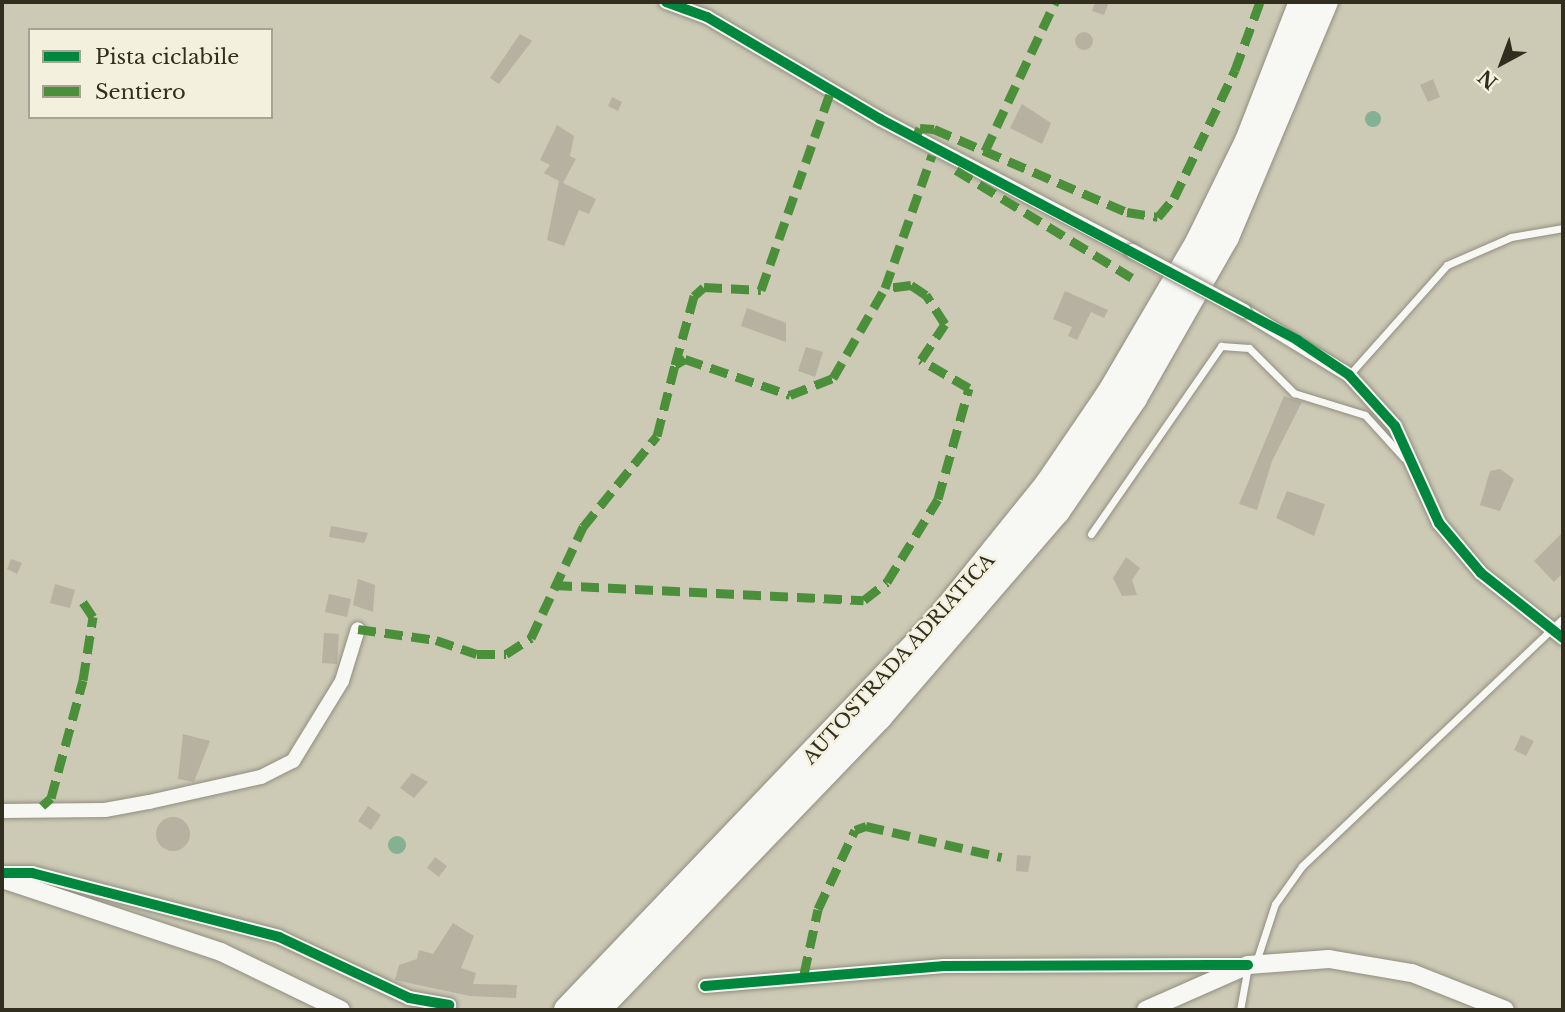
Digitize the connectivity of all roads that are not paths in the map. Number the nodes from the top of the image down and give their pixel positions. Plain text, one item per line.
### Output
1 (666, 2) edge
2 (1302, 2) edge
3 (1325, 2) edge
4 (1563, 228) edge
5 (1349, 375) junction
6 (1413, 464) junction
7 (1091, 534) dead end
8 (1563, 618) edge
9 (358, 629) dead end
10 (1557, 635) edge
11 (2, 811) edge
12 (2, 876) edge
13 (1252, 964) junction
14 (705, 986) dead end
15 (449, 1005) dead end
16 (341, 1010) edge
17 (567, 1010) edge
18 (597, 1010) edge
19 (1146, 1010) edge
20 (1240, 1010) edge
21 (1505, 1010) edge

1 - 5 street, bridge
2 - 17 highway, AUTOSTRADA ADRIATICA
3 - 18 highway, AUTOSTRADA ADRIATICA
4 - 5 lane
5 - 6 street
6 - 7 lane
6 - 10 street
8 - 10 lane
9 - 11 street
10 - 13 lane
12 - 15 street
12 - 16 street
13 - 14 street
13 - 19 street
13 - 20 lane
13 - 21 street

